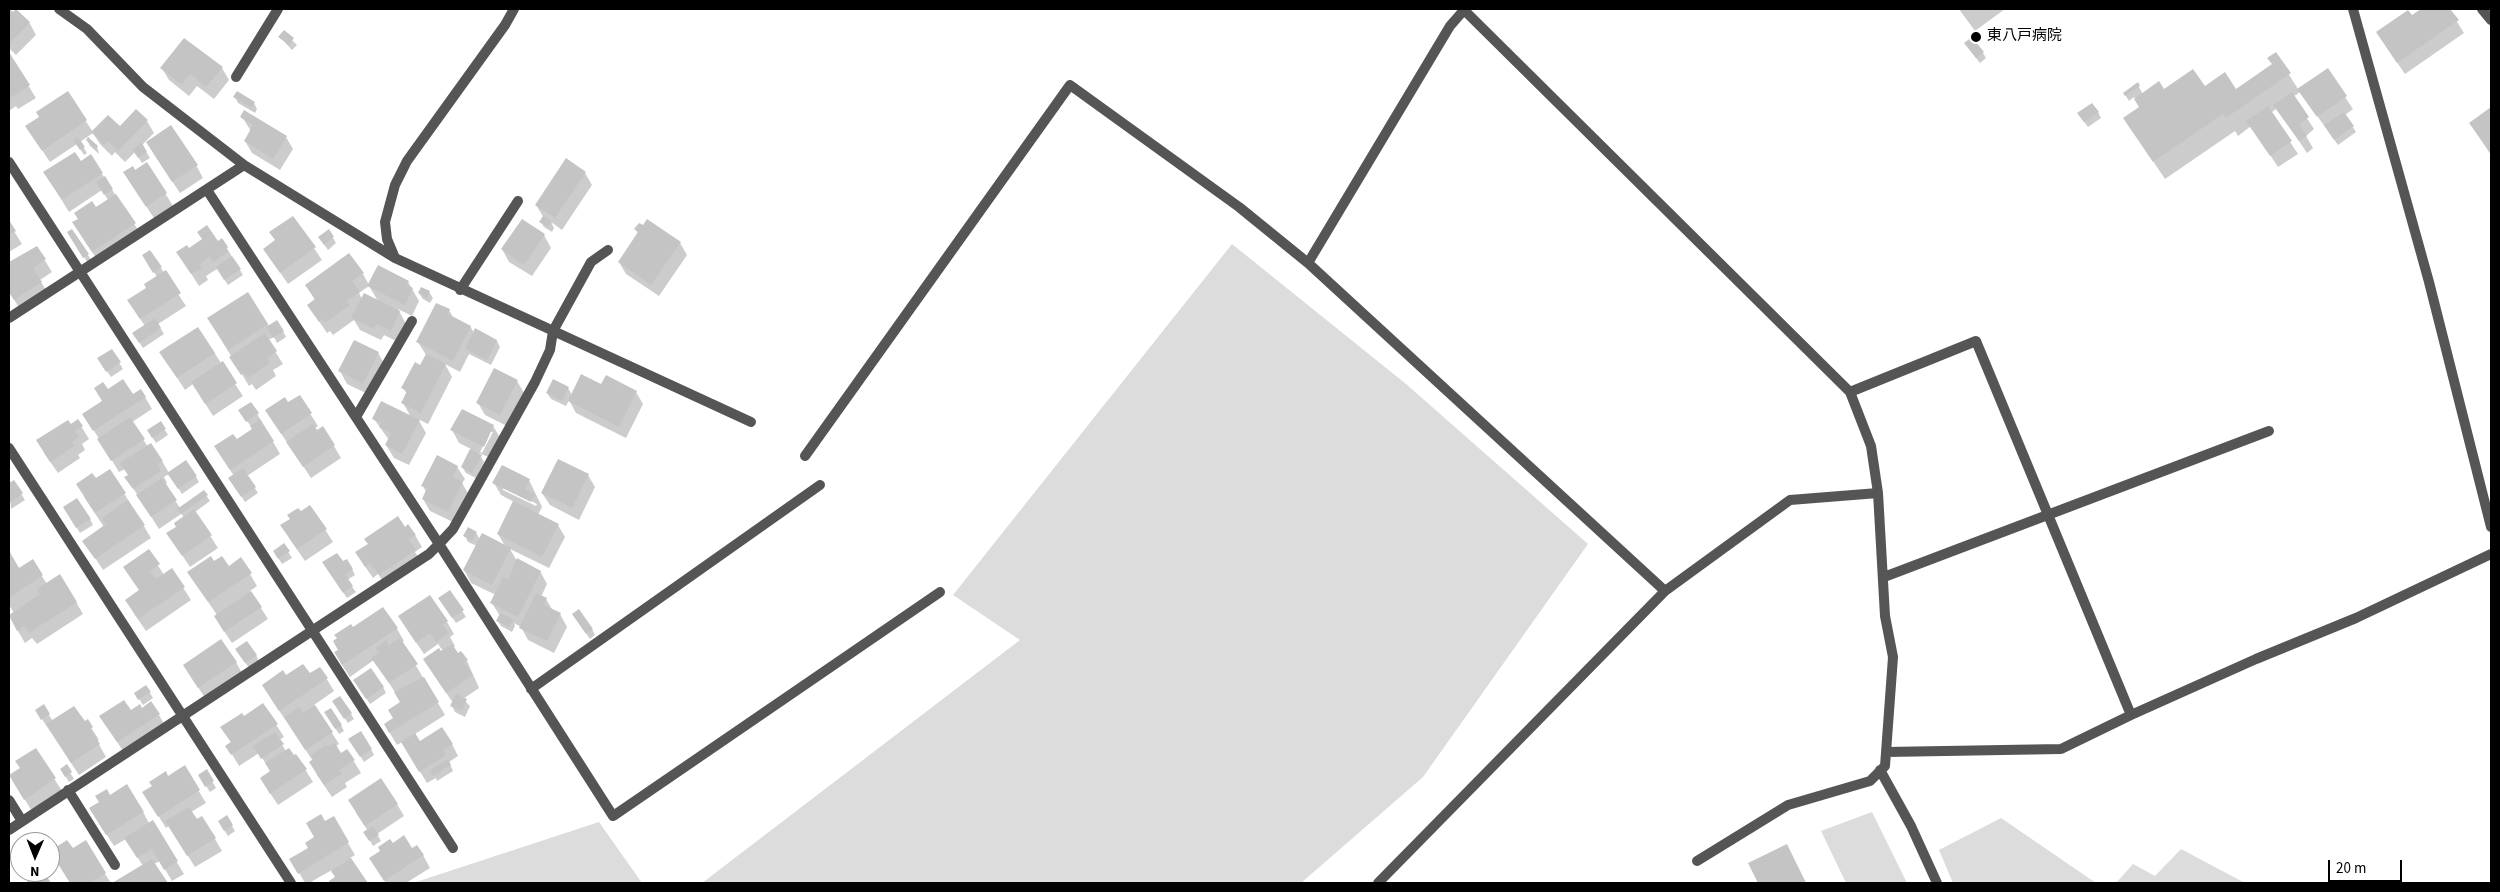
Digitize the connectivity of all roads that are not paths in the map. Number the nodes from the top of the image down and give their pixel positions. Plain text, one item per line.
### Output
1 (59, 9) edge
2 (278, 9) edge
3 (514, 9) edge
4 (1464, 9) edge
5 (2353, 9) edge
6 (2482, 9) edge
7 (2491, 20) edge
8 (236, 77) dead end
9 (9, 162) edge
10 (244, 165) junction
11 (207, 190) junction
12 (518, 201) dead end
13 (608, 250) dead end
14 (395, 258) junction
15 (1308, 263) junction
16 (79, 273) junction
17 (460, 290) junction
18 (9, 318) edge
19 (412, 321) dead end
20 (553, 331) junction
21 (1850, 392) junction
22 (356, 417) junction
23 (751, 422) dead end
24 (2269, 431) dead end
25 (9, 448) edge
26 (805, 456) dead end
27 (820, 486) dead end
28 (1878, 493) junction
29 (2048, 516) junction
30 (2491, 527) edge
31 (439, 544) junction
32 (2491, 554) edge
33 (1884, 578) junction
34 (1665, 591) junction
35 (940, 592) dead end
36 (312, 629) junction
37 (531, 689) junction
38 (182, 715) junction
39 (2131, 716) junction
40 (1886, 752) junction
41 (1880, 770) junction
42 (68, 790) junction
43 (9, 800) edge
44 (22, 821) junction
45 (9, 830) edge
46 (453, 848) dead end
47 (1697, 861) dead end
48 (115, 866) dead end
49 (291, 883) edge
50 (1378, 883) edge
51 (1937, 883) edge

1 - 10 street
2 - 8 street
3 - 14 street
4 - 15 street
4 - 21 street
5 - 30 street
6 - 7 street
9 - 16 street
10 - 11 street
10 - 14 street
11 - 16 street
11 - 22 street
12 - 17 street
13 - 20 street
14 - 17 street
15 - 26 street
15 - 34 street
16 - 18 street
16 - 36 street
17 - 20 street
19 - 22 street
20 - 23 street
20 - 31 street
21 - 28 street
21 - 29 street
22 - 31 street
24 - 29 street
25 - 38 street
27 - 37 street
28 - 33 street
28 - 34 street
29 - 33 street
29 - 39 street
31 - 36 street
31 - 37 street
32 - 39 street
33 - 40 street
34 - 50 street
35 - 37 street
36 - 38 street
36 - 46 street
38 - 42 street
38 - 49 street
39 - 40 street
40 - 41 street
41 - 47 street
41 - 51 street
42 - 44 street
42 - 48 street
43 - 44 street
44 - 45 street

